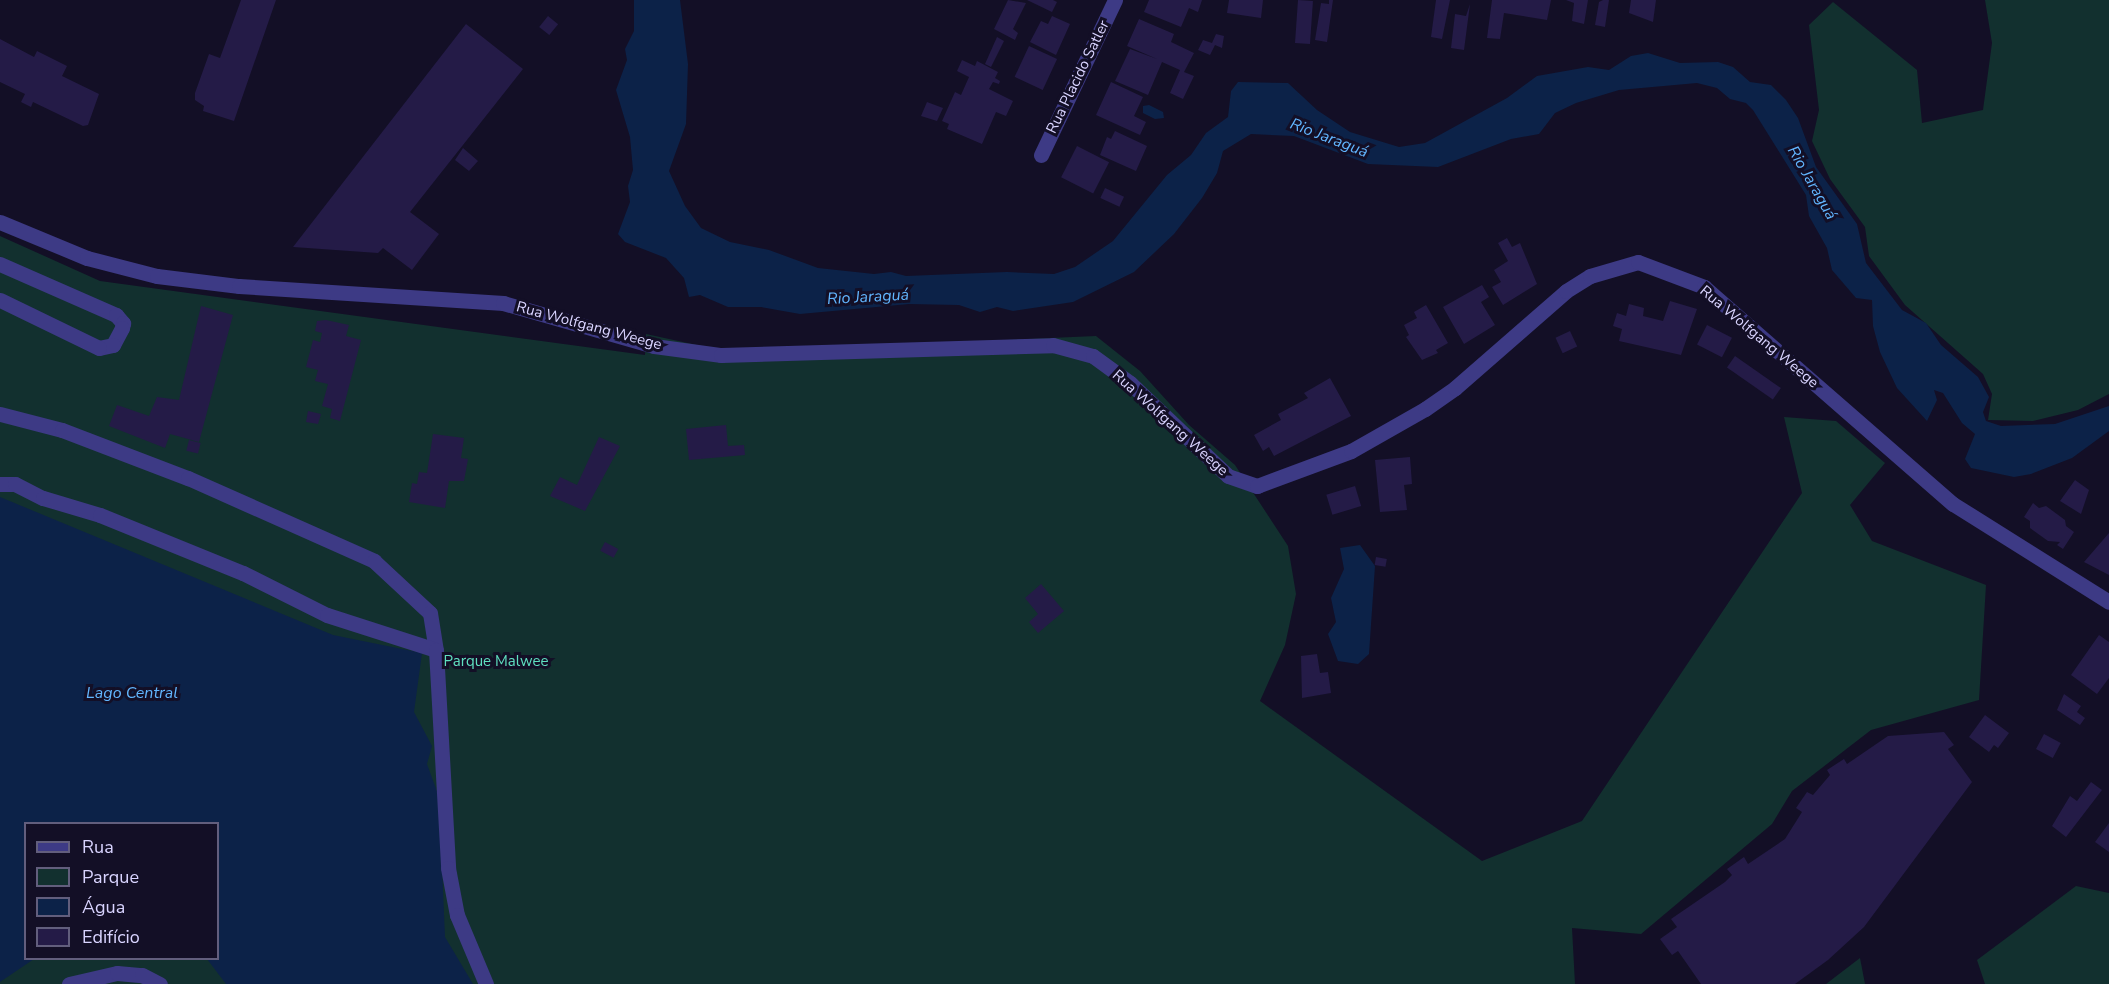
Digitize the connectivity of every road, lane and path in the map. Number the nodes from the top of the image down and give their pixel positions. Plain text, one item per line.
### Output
1 (1115, 0) edge
2 (1041, 155) dead end
3 (0, 222) edge
4 (0, 264) edge
5 (0, 300) edge
6 (0, 414) edge
7 (0, 484) edge
8 (2109, 602) edge
9 (436, 650) junction
10 (69, 984) edge
11 (160, 984) edge
12 (486, 984) edge

1 - 2 street, Rua Placido Satler
3 - 8 street, Rua Wolfgang Weege
4 - 5 street
6 - 9 street
7 - 9 street
9 - 12 street
10 - 11 street

